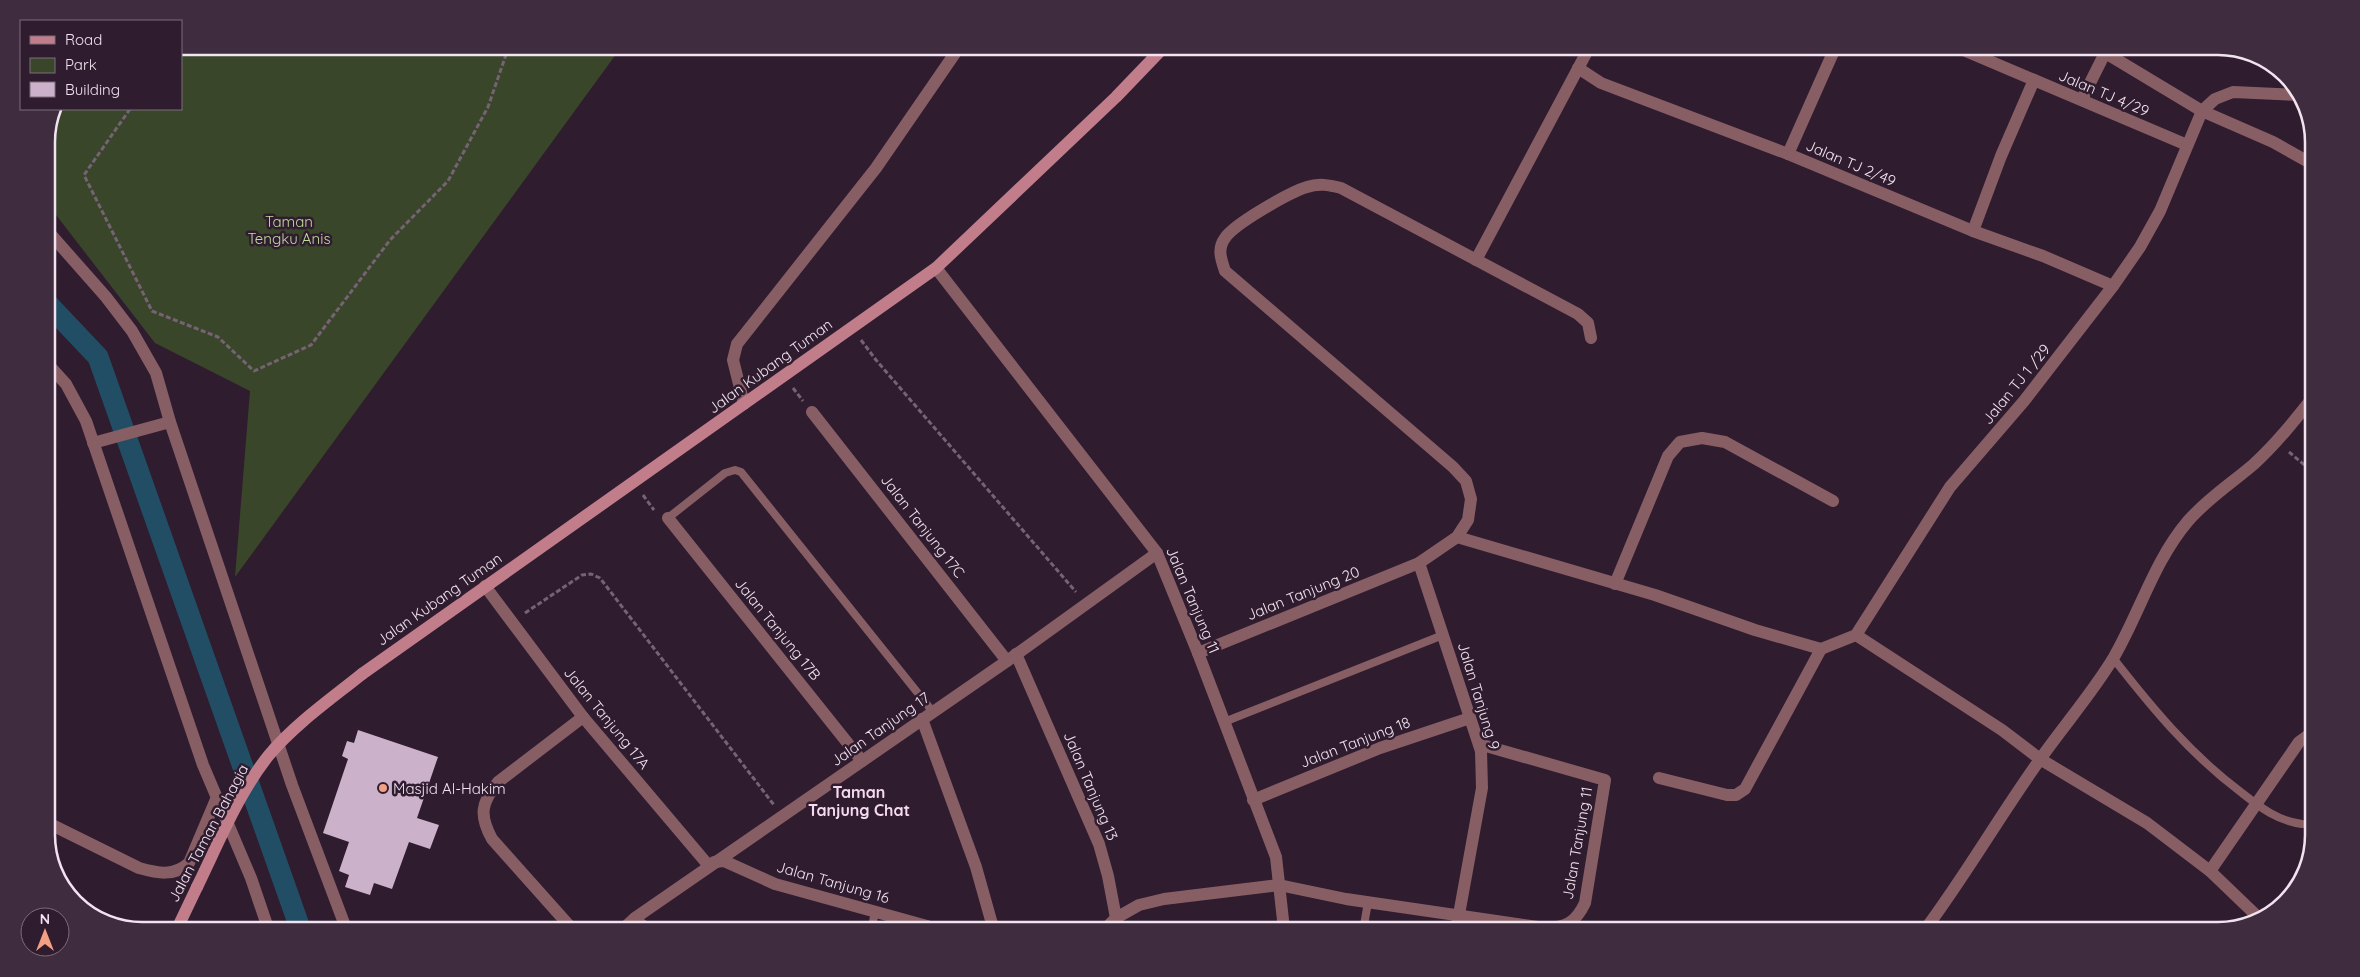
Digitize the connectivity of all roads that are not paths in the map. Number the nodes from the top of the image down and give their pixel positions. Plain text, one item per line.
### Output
1 (954, 55) edge
2 (1156, 55) edge
3 (1585, 55) edge
4 (1832, 55) edge
5 (1975, 55) edge
6 (2104, 55) edge
7 (2108, 55) edge
8 (1578, 68) junction
9 (2034, 80) junction
10 (2291, 95) edge
11 (2082, 99) junction
12 (2202, 111) junction
13 (2187, 145) junction
14 (1788, 154) junction
15 (2305, 160) edge
16 (1973, 231) junction
17 (55, 239) edge
18 (1476, 260) junction
19 (936, 268) junction
20 (2113, 286) junction
21 (1591, 338) dead end
22 (55, 372) edge
23 (744, 404) junction
24 (2305, 407) edge
25 (812, 412) road end
26 (169, 422) junction
27 (94, 443) junction
28 (1832, 501) dead end
29 (668, 518) joint
30 (1457, 538) junction
31 (1157, 553) junction
32 (1419, 563) junction
33 (1615, 584) junction
34 (486, 586) junction
35 (1443, 635) junction
36 (1856, 635) junction
37 (1821, 649) junction
38 (1198, 653) junction
39 (1012, 657) junction
40 (2113, 658) junction
41 (362, 674) joint
42 (928, 716) junction
43 (583, 717) junction
44 (1470, 718) junction
45 (1224, 722) junction
46 (2305, 738) edge
47 (1479, 744) junction
48 (2040, 760) junction
49 (862, 761) junction
50 (1659, 778) dead end
51 (217, 798) junction
52 (1253, 800) junction
53 (2256, 804) junction
54 (2302, 824) dead end
55 (55, 826) edge
56 (712, 864) junction
57 (2210, 871) junction
58 (1279, 885) junction
59 (1368, 902) junction
60 (876, 912) junction
61 (2255, 914) edge
62 (1459, 915) junction
63 (635, 918) junction
64 (1116, 918) junction
65 (180, 922) edge
66 (266, 922) edge
67 (344, 922) edge
68 (566, 922) edge
69 (631, 922) edge
70 (641, 922) edge
71 (873, 922) edge
72 (912, 922) edge
73 (991, 922) edge
74 (1112, 922) edge
75 (1283, 922) edge
76 (1365, 922) edge
77 (1458, 922) edge
78 (1505, 922) edge
79 (1572, 922) edge
80 (1930, 922) edge

1 - 23 street
2 - 19 main road, Jalan Kubang Tuman
3 - 8 street
4 - 14 street
5 - 9 street, Jalan TJ 4/29
6 - 11 street
7 - 12 street
8 - 14 street, Jalan TJ 2/49
8 - 18 street
9 - 11 street, Jalan TJ 4/29
9 - 16 street
10 - 12 street
11 - 13 street, Jalan TJ 4/29
12 - 13 street, Jalan TJ 1 /29
12 - 15 street
13 - 20 street, Jalan TJ 1 /29
14 - 16 street, Jalan TJ 2/49
16 - 20 street, Jalan TJ 2/49
17 - 26 street
18 - 21 street
18 - 30 street
19 - 23 main road, Jalan Kubang Tuman
19 - 31 street, Jalan Tanjung 11
20 - 36 street, Jalan TJ 1 /29
22 - 27 street
23 - 34 main road, Jalan Kubang Tuman
24 - 40 street
25 - 39 street, Jalan Tanjung 17C
26 - 27 street
26 - 67 street
27 - 51 street
28 - 33 street
29 - 42 lane
29 - 49 street, Jalan Tanjung 17B
30 - 32 street, Jalan Tanjung 20
30 - 33 street
31 - 38 street, Jalan Tanjung 11
31 - 39 street, Jalan Tanjung 17
32 - 35 street, Jalan Tanjung 9
32 - 38 street, Jalan Tanjung 20
33 - 37 street
34 - 41 main road, Jalan Kubang Tuman
34 - 43 street, Jalan Tanjung 17A
35 - 44 street, Jalan Tanjung 9
35 - 45 lane
36 - 37 street
36 - 48 street
37 - 50 street
38 - 45 street, Jalan Tanjung 11
39 - 42 street, Jalan Tanjung 17
39 - 64 street, Jalan Tanjung 13
40 - 48 street
40 - 53 lane
41 - 65 main road, Jalan Taman Bahagia, bridge
42 - 49 street, Jalan Tanjung 17
42 - 73 street
43 - 56 street, Jalan Tanjung 17A
43 - 68 street
44 - 47 street, Jalan Tanjung 9
44 - 52 street, Jalan Tanjung 18
45 - 52 street, Jalan Tanjung 11
46 - 53 street
47 - 62 street, Jalan Tanjung 9
47 - 79 street, Jalan Tanjung 11
48 - 57 street
48 - 80 street
49 - 56 street, Jalan Tanjung 17
51 - 55 street
51 - 66 street
52 - 58 street, Jalan Tanjung 11
53 - 54 lane
53 - 57 street
56 - 60 street, Jalan Tanjung 16
56 - 63 street, Jalan Tanjung 17
57 - 61 street
58 - 59 street, Jalan Tanjung 11
58 - 64 street
58 - 75 street, Jalan Tanjung 11
59 - 62 street, Jalan Tanjung 11
59 - 76 lane
60 - 71 lane
60 - 72 street, Jalan Tanjung 16
62 - 77 street, Jalan Tanjung 9
62 - 78 street, Jalan Tanjung 11
63 - 69 street, Jalan Tanjung 17
63 - 70 lane
64 - 74 street

